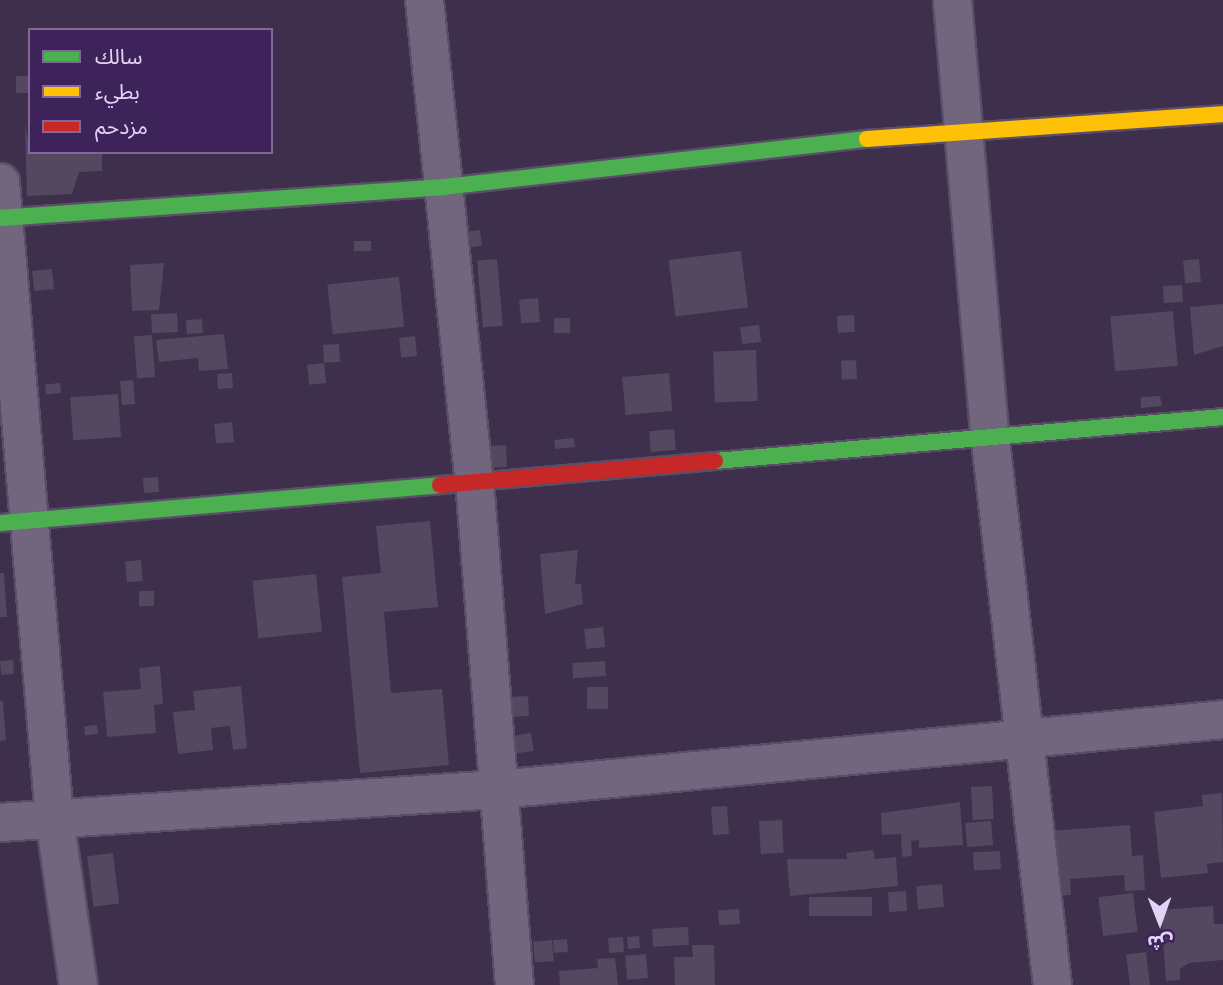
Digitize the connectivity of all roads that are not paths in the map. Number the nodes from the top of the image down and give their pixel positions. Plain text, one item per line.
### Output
1 (424, 0) edge
2 (951, 0) edge
3 (1223, 114) edge
4 (961, 128) junction
5 (0, 182) edge
6 (444, 187) junction
7 (2, 218) edge
8 (1223, 417) edge
9 (990, 440) junction
10 (474, 480) junction
11 (15, 522) edge
12 (1223, 719) edge
13 (1023, 739) junction
14 (498, 789) junction
15 (54, 817) junction
16 (0, 822) edge
17 (78, 985) edge
18 (514, 985) edge
19 (1052, 985) edge

1 - 6 street
2 - 4 street
3 - 4 street
4 - 6 street
4 - 9 street
5 - 7 street
6 - 7 street
6 - 10 street
7 - 11 street
8 - 9 street
9 - 10 street
9 - 13 street
10 - 11 street
10 - 14 street
11 - 15 street
12 - 13 street
13 - 14 street
13 - 19 street
14 - 15 street
14 - 18 street
15 - 16 street
15 - 17 street

